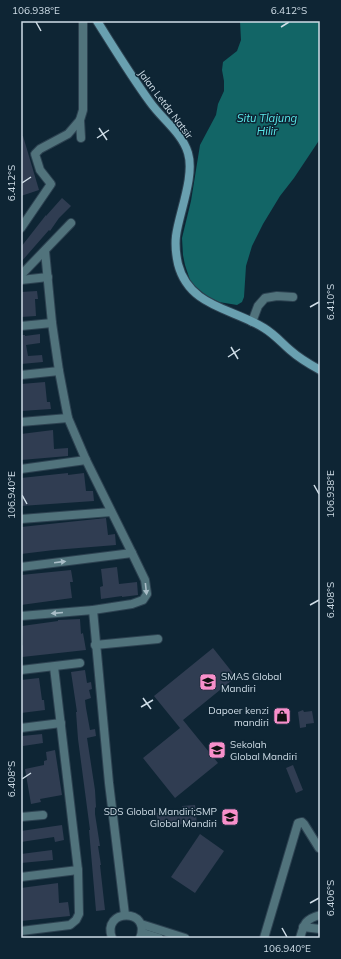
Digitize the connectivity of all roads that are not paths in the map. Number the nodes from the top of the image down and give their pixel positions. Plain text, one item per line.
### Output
1 (83, 21) edge
2 (97, 21) edge
3 (80, 120) junction
4 (81, 138) dead end
5 (71, 223) dead end
6 (21, 228) edge
7 (45, 251) junction
8 (21, 275) edge
9 (48, 277) junction
10 (21, 280) edge
11 (293, 297) dead end
12 (252, 322) junction
13 (52, 323) junction
14 (21, 326) edge
15 (320, 370) edge
16 (59, 371) junction
17 (21, 375) edge
18 (68, 418) junction
19 (21, 422) edge
20 (86, 460) junction
21 (21, 469) edge
22 (112, 512) junction
23 (21, 519) edge
24 (132, 553) junction
25 (21, 567) edge
26 (93, 610) junction
27 (21, 616) edge
28 (158, 639) dead end
29 (95, 645) junction
30 (80, 663) dead end
31 (54, 667) junction
32 (21, 670) edge
33 (61, 724) junction
34 (21, 728) edge
35 (44, 815) dead end
36 (21, 817) edge
37 (319, 848) edge
38 (78, 870) junction
39 (21, 877) edge
40 (125, 915) junction
41 (320, 915) edge
42 (141, 924) junction
43 (303, 926) junction
44 (320, 929) edge
45 (21, 931) edge
46 (142, 935) edge
47 (110, 937) edge
48 (159, 938) edge
49 (185, 938) edge
50 (264, 938) edge
51 (300, 938) edge

1 - 3 street
2 - 12 street, Jalan Letda Natsir
3 - 4 street
3 - 6 street
5 - 7 street
7 - 8 street
7 - 9 street
9 - 10 street
9 - 13 street
11 - 12 street
12 - 15 street, Jalan Letda Natsir
13 - 14 street
13 - 16 street
16 - 17 street
16 - 18 street
18 - 19 street
18 - 20 street
20 - 21 street
20 - 22 street
22 - 23 street
22 - 24 street
25 -> 24 street
24 -> 26 street
26 -> 27 street
26 - 29 street
28 - 29 street
29 - 40 street
30 - 31 street
31 - 32 street
31 - 33 street
33 - 34 street
33 - 38 street
35 - 36 street
37 - 50 street
38 - 39 street
38 - 45 street
40 - 42 street
40 - 47 street
41 - 43 street
42 - 46 street
42 - 49 street
43 - 44 street
43 - 51 street
46 - 48 street

